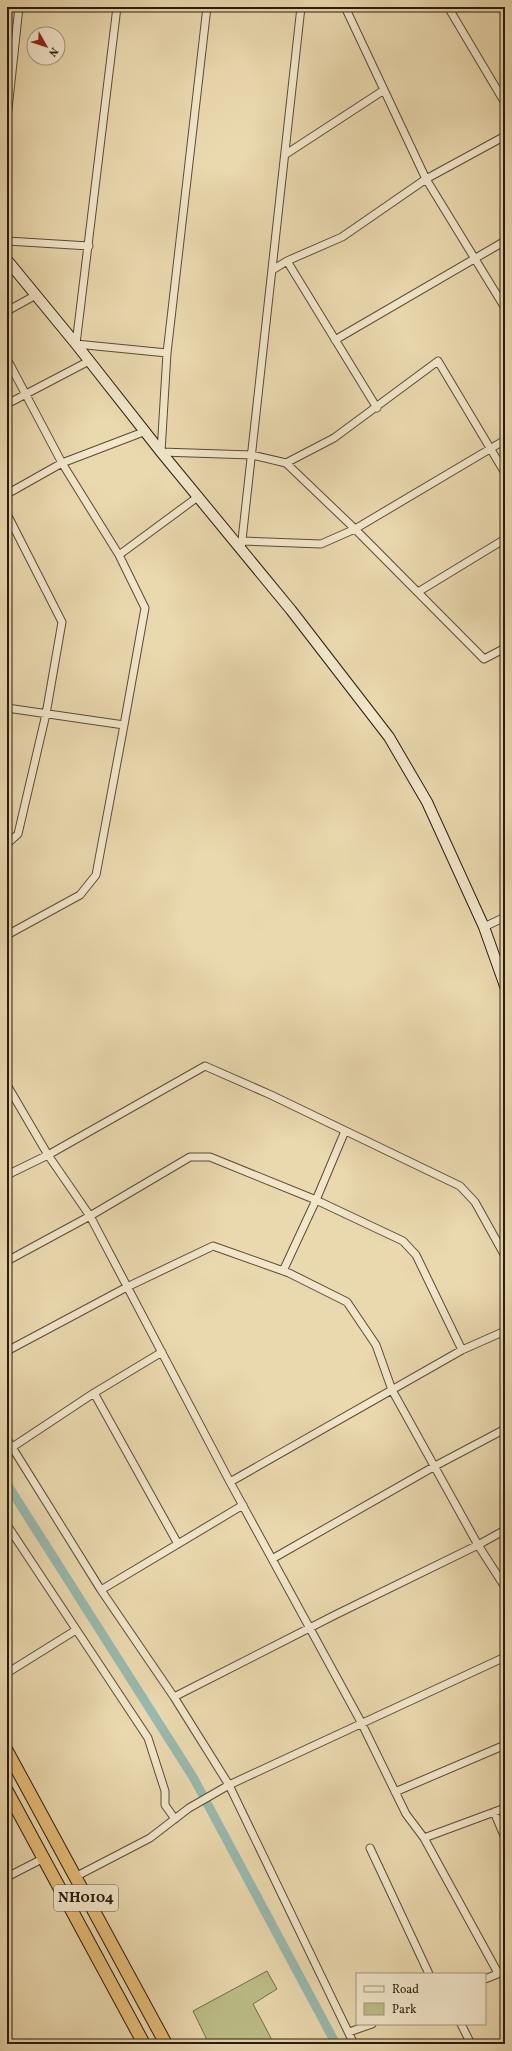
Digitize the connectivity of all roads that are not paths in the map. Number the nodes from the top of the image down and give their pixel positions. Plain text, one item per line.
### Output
1 (19, 7) edge
2 (117, 7) edge
3 (207, 7) edge
4 (301, 7) edge
5 (345, 7) edge
6 (448, 7) edge
7 (384, 90) junction
8 (505, 103) edge
9 (7, 118) edge
10 (505, 136) edge
11 (286, 154) junction
12 (426, 179) junction
13 (7, 241) edge
14 (505, 241) edge
15 (89, 246) junction
16 (475, 259) junction
17 (7, 260) edge
18 (287, 261) junction
19 (274, 269) junction
20 (36, 295) junction
21 (505, 308) edge
22 (7, 311) edge
23 (335, 340) junction
24 (76, 344) junction
25 (167, 353) junction
26 (7, 359) edge
27 (89, 361) junction
28 (27, 394) junction
29 (7, 404) edge
30 (377, 408) junction
31 (146, 431) junction
32 (505, 440) edge
33 (492, 448) junction
34 (161, 452) junction
35 (252, 455) junction
36 (62, 463) junction
37 (286, 463) junction
38 (505, 473) edge
39 (7, 494) edge
40 (199, 496) junction
41 (7, 514) edge
42 (355, 529) junction
43 (505, 539) edge
44 (242, 545) junction
45 (119, 555) junction
46 (418, 592) junction
47 (505, 648) edge
48 (7, 708) edge
49 (46, 714) junction
50 (124, 725) junction
51 (7, 844) edge
52 (505, 917) edge
53 (484, 927) junction
54 (7, 935) edge
55 (505, 986) edge
56 (7, 1085) edge
57 (346, 1131) junction
58 (48, 1155) junction
59 (7, 1175) edge
60 (316, 1200) junction
61 (90, 1216) junction
62 (505, 1256) edge
63 (7, 1261) edge
64 (283, 1271) junction
65 (127, 1286) junction
66 (505, 1331) edge
67 (462, 1350) junction
68 (7, 1351) edge
69 (162, 1352) junction
70 (392, 1390) junction
71 (94, 1392) junction
72 (505, 1429) edge
73 (7, 1439) edge
74 (11, 1448) junction
75 (435, 1466) junction
76 (230, 1482) junction
77 (243, 1505) junction
78 (7, 1525) edge
79 (505, 1530) edge
80 (178, 1544) junction
81 (478, 1545) junction
82 (272, 1559) junction
83 (505, 1586) edge
84 (100, 1590) junction
85 (310, 1629) junction
86 (76, 1630) junction
87 (505, 1657) edge
88 (7, 1673) edge
89 (174, 1697) junction
90 (361, 1722) junction
91 (505, 1745) edge
92 (7, 1751) edge
93 (229, 1785) junction
94 (7, 1791) edge
95 (395, 1792) junction
96 (505, 1808) edge
97 (494, 1812) junction
98 (175, 1819) junction
99 (424, 1838) junction
100 (505, 1838) edge
101 (370, 1848) dead end
102 (44, 1858) junction
103 (7, 1877) edge
104 (75, 1877) junction
105 (502, 1972) edge
106 (429, 1973) edge
107 (486, 1979) edge
108 (369, 2025) edge
109 (462, 2025) edge
110 (349, 2032) junction
111 (144, 2044) edge
112 (166, 2044) edge
113 (354, 2044) edge
114 (471, 2044) edge

1 - 9 street
2 - 15 street
3 - 25 street
4 - 11 street
5 - 7 street
6 - 8 street
7 - 11 street
7 - 12 street
10 - 12 street
11 - 19 street
12 - 16 street
12 - 18 street
13 - 15 street
14 - 16 street
15 - 24 street
16 - 21 street
16 - 23 street
17 - 20 main road
18 - 19 street
18 - 23 street
19 - 35 street
20 - 22 street
20 - 24 main road
23 - 30 street
24 - 25 street
24 - 27 main road
25 - 34 street
26 - 28 street
27 - 28 street
27 - 31 main road
28 - 29 street
28 - 36 street
30 - 33 street
30 - 37 street
31 - 34 main road
31 - 36 street
32 - 33 street
33 - 38 street
33 - 42 street
34 - 35 street
34 - 40 main road
35 - 37 street
35 - 44 street
36 - 39 street
36 - 45 street
37 - 42 street
40 - 44 main road
40 - 45 street
41 - 49 street
42 - 44 street
42 - 46 street
43 - 46 street
44 - 53 main road
45 - 50 street
46 - 47 street
48 - 49 street
49 - 50 street
49 - 51 street
50 - 54 street
52 - 53 street
53 - 55 main road
56 - 58 street
57 - 58 street
57 - 60 street
57 - 62 street
58 - 59 street
58 - 61 street
60 - 61 street
60 - 64 street
60 - 67 street
61 - 63 street
61 - 65 street
64 - 65 street
64 - 70 street
65 - 68 street
65 - 69 street
66 - 67 street
67 - 70 street
69 - 71 street
69 - 76 street
70 - 75 street
70 - 76 street
71 - 74 street
71 - 80 street
72 - 75 street
73 - 74 street
74 - 84 street
75 - 81 street
75 - 82 street
76 - 77 street
77 - 80 street
77 - 82 street
78 - 86 street
79 - 81 street
80 - 84 street
81 - 83 street
81 - 85 street
82 - 85 street
84 - 89 street
85 - 89 street
85 - 90 street
86 - 88 street
86 - 98 street
87 - 90 street
89 - 93 street
90 - 93 street
90 - 95 street
91 - 95 street
92 - 104 highway, NH0104
93 - 98 street
93 - 110 street
94 - 102 highway, NH0104
95 - 99 street
96 - 97 street
97 - 99 street
97 - 100 street
98 - 104 street
99 - 105 street
101 - 106 street
102 - 103 street
102 - 111 highway, NH0104
104 - 112 highway, NH0104
105 - 107 street
108 - 110 street
109 - 114 street
110 - 113 street

